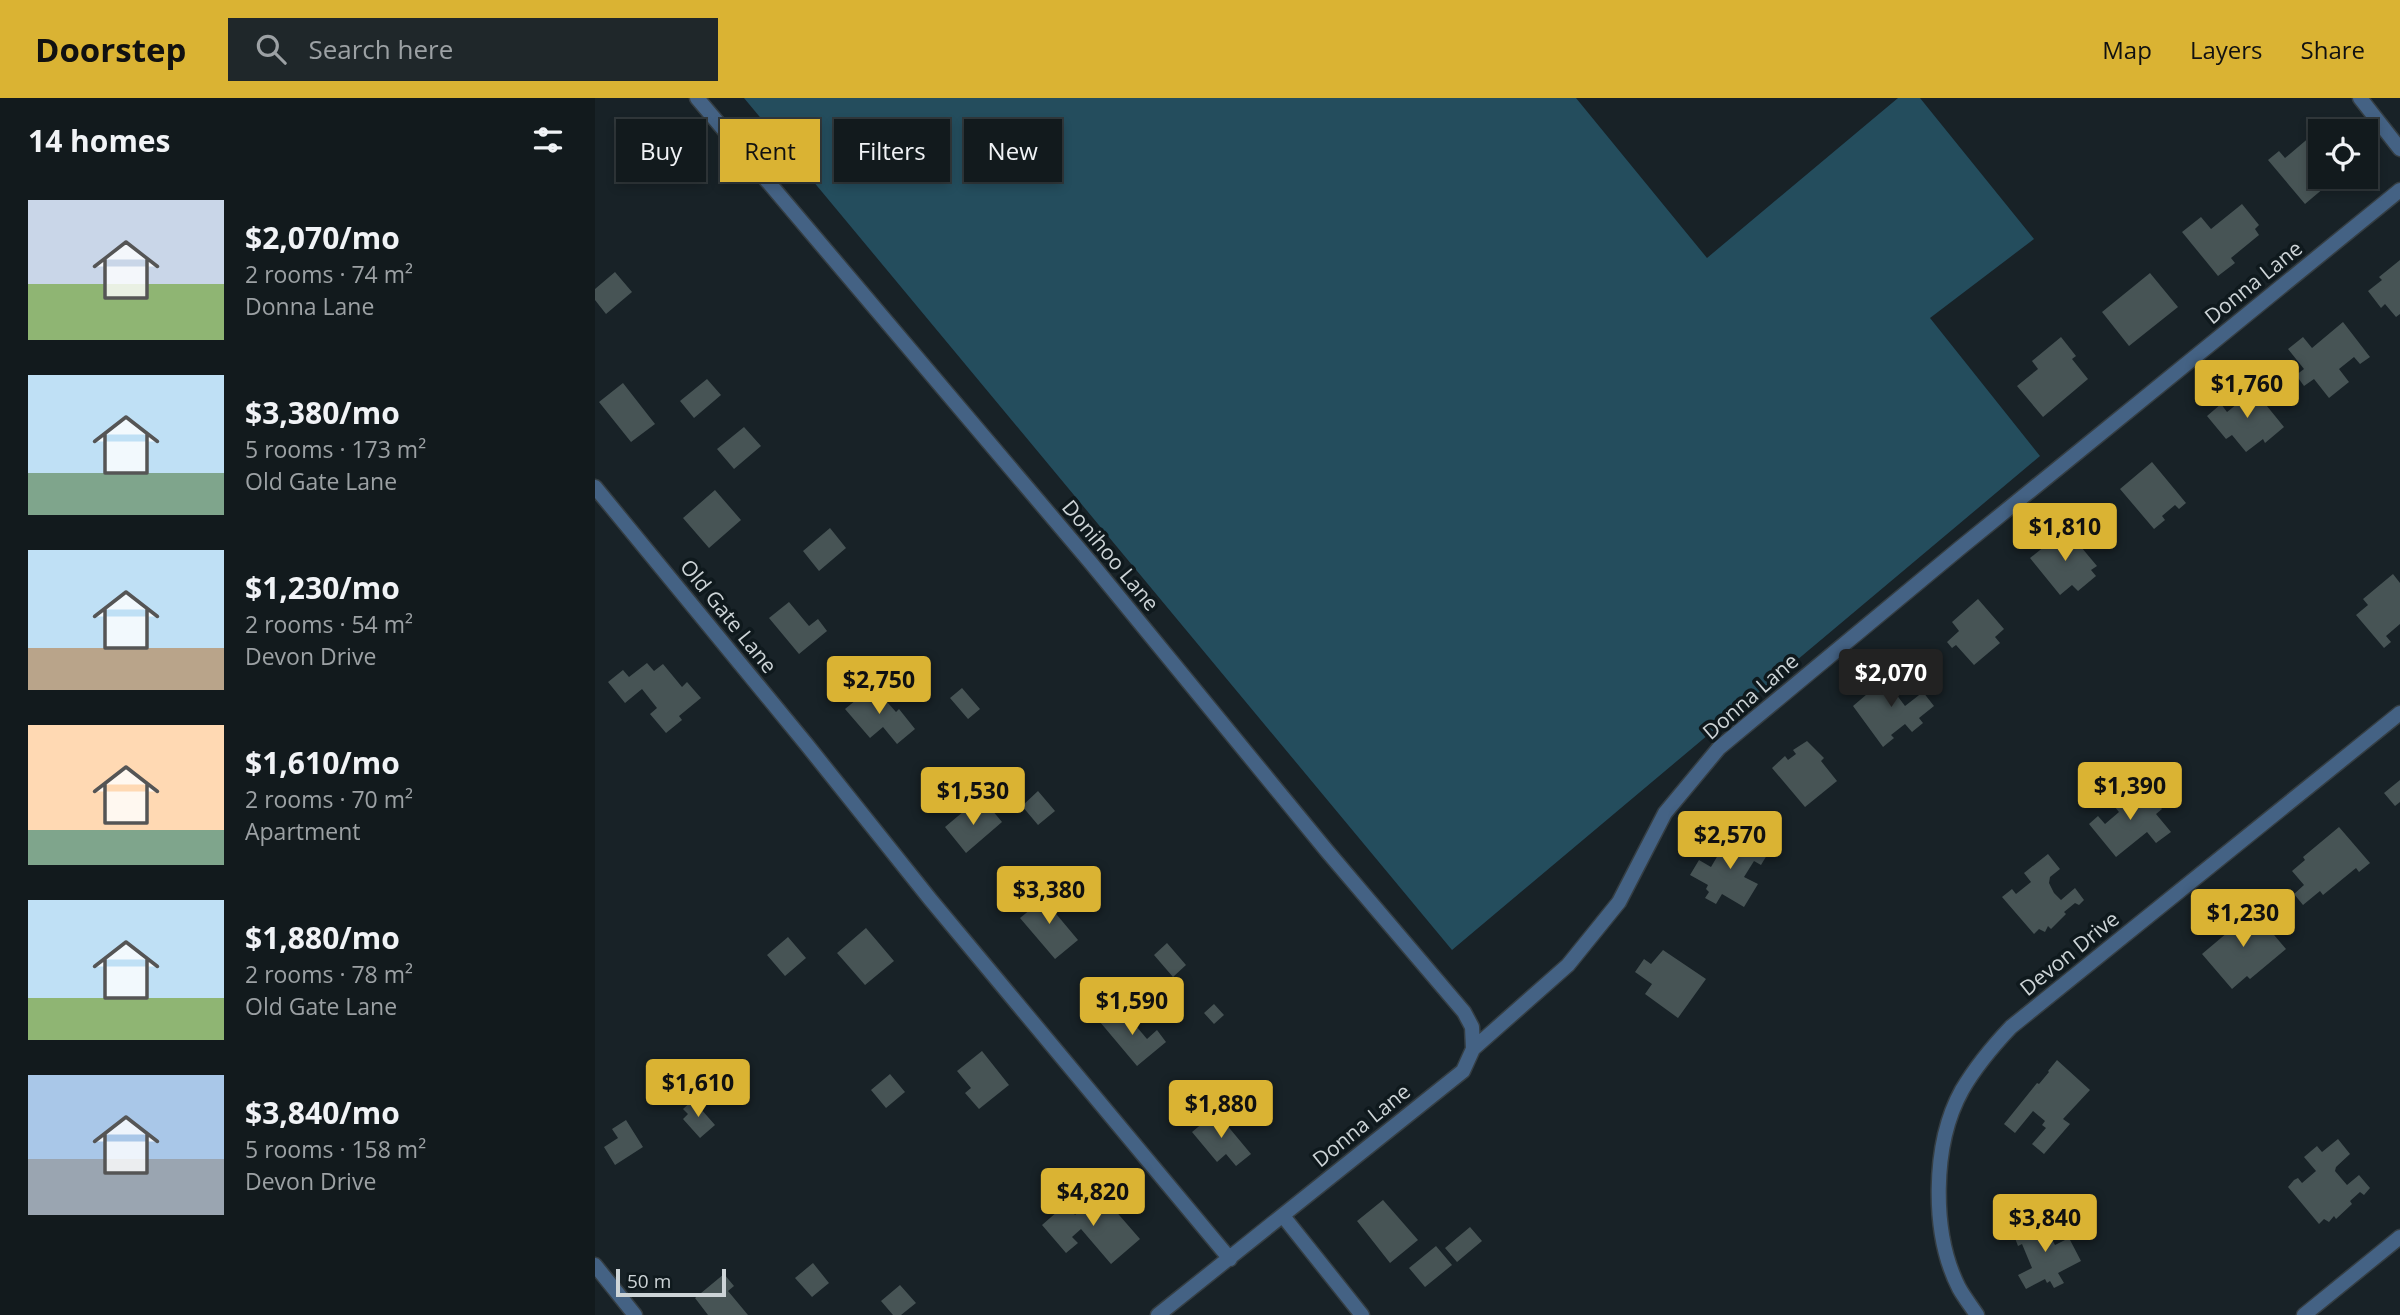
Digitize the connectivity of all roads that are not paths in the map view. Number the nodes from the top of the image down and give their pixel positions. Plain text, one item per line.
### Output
1 (697, 98) edge
2 (2360, 98) edge
3 (2400, 149) edge
4 (2400, 190) edge
5 (595, 487) edge
6 (2400, 713) edge
7 (1473, 1049) junction
8 (1283, 1216) junction
9 (2400, 1237) edge
10 (1230, 1259) junction
11 (595, 1265) edge
12 (635, 1315) edge
13 (1158, 1315) edge
14 (1362, 1315) edge
15 (1977, 1315) edge
16 (2304, 1315) edge

1 - 7 street, Donihoo Lane
2 - 3 street
4 - 7 street, Donna Lane
5 - 10 street, Old Gate Lane
6 - 15 street, Devon Drive
7 - 8 street, Donna Lane
8 - 10 street, Donna Lane
8 - 14 street
9 - 16 street
10 - 13 street, Donna Lane
11 - 12 street

